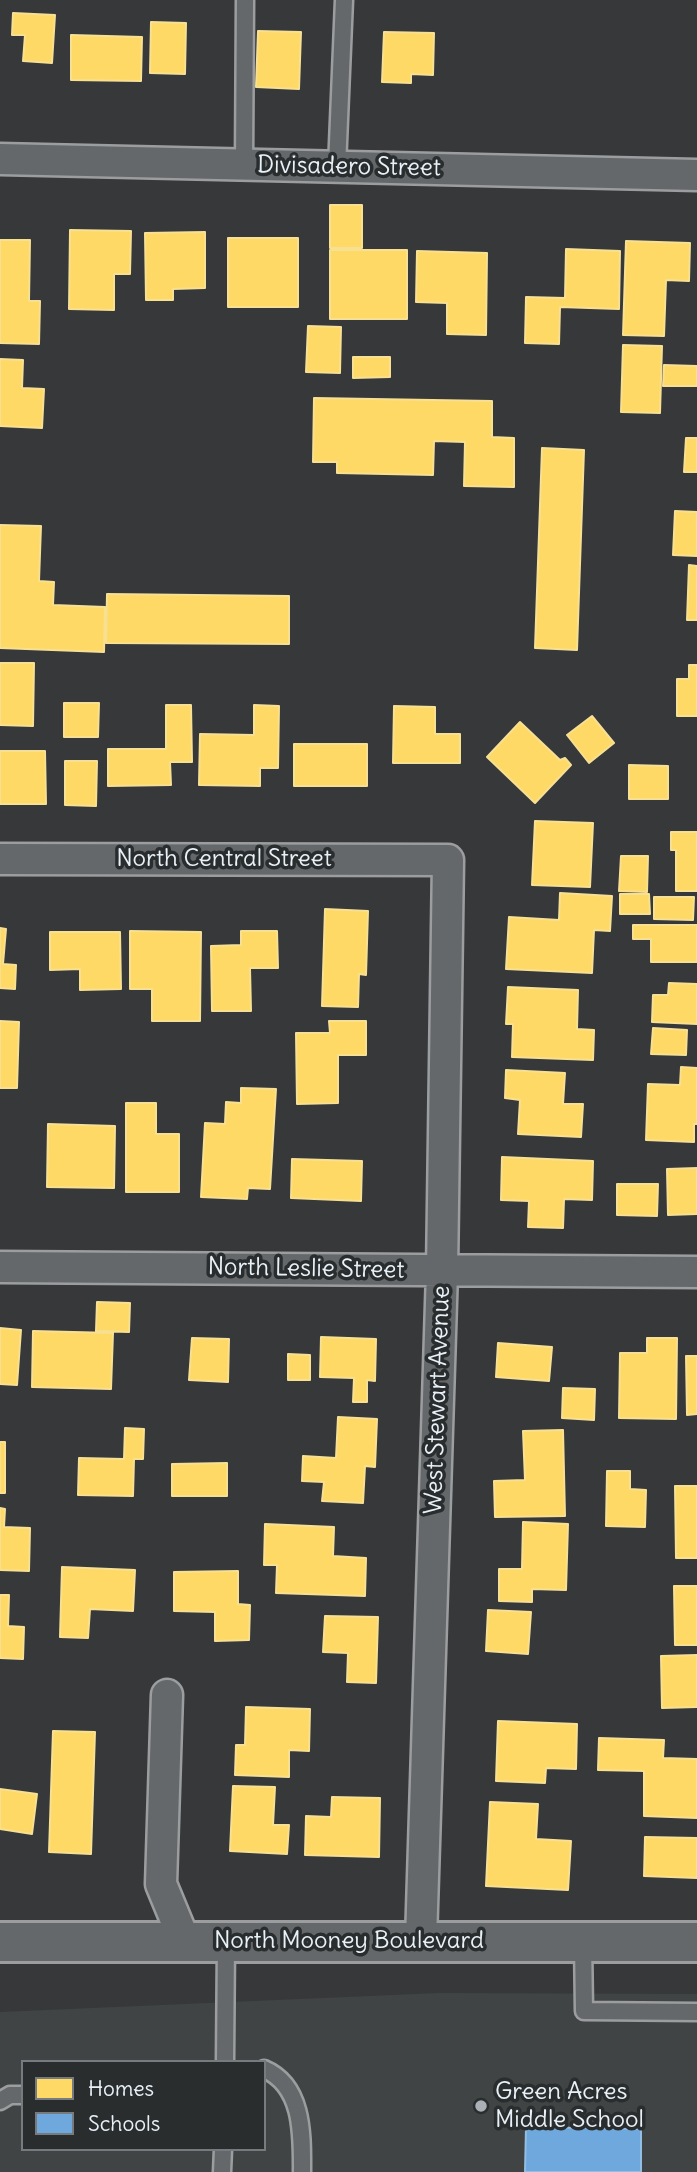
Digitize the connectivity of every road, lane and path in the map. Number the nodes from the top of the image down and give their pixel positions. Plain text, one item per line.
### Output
1 (245, 0) edge
2 (344, 0) edge
3 (0, 159) edge
4 (244, 164) junction
5 (337, 167) junction
6 (697, 175) edge
7 (0, 859) edge
8 (448, 860) joint
9 (0, 1267) edge
10 (442, 1271) junction
11 (697, 1272) edge
12 (167, 1695) dead end
13 (421, 1940) junction
14 (583, 1941) junction
15 (0, 1942) edge
16 (185, 1942) junction
17 (226, 1942) junction
18 (697, 1942) edge
19 (697, 2012) edge
20 (228, 2060) edge
21 (266, 2071) edge
22 (21, 2095) edge
23 (0, 2101) edge
24 (223, 2151) edge
25 (222, 2172) edge
26 (302, 2172) edge

1 - 4 lane
2 - 5 lane
3 - 4 street, Divisadero Street
4 - 5 street, Divisadero Street
5 - 6 street, Divisadero Street
7 - 8 street, North Central Street
8 - 10 street, West Stewart Avenue
9 - 10 street, North Leslie Street
10 - 11 street, North Leslie Street
10 - 13 street, West Stewart Avenue
12 - 16 street
13 - 14 street, North Mooney Boulevard
13 - 17 street, North Mooney Boulevard
14 - 18 street, North Mooney Boulevard
14 - 19 lane
15 - 16 street, North Mooney Boulevard
16 - 17 street, North Mooney Boulevard
17 - 20 lane
21 - 26 lane
22 - 23 lane
24 - 25 lane

